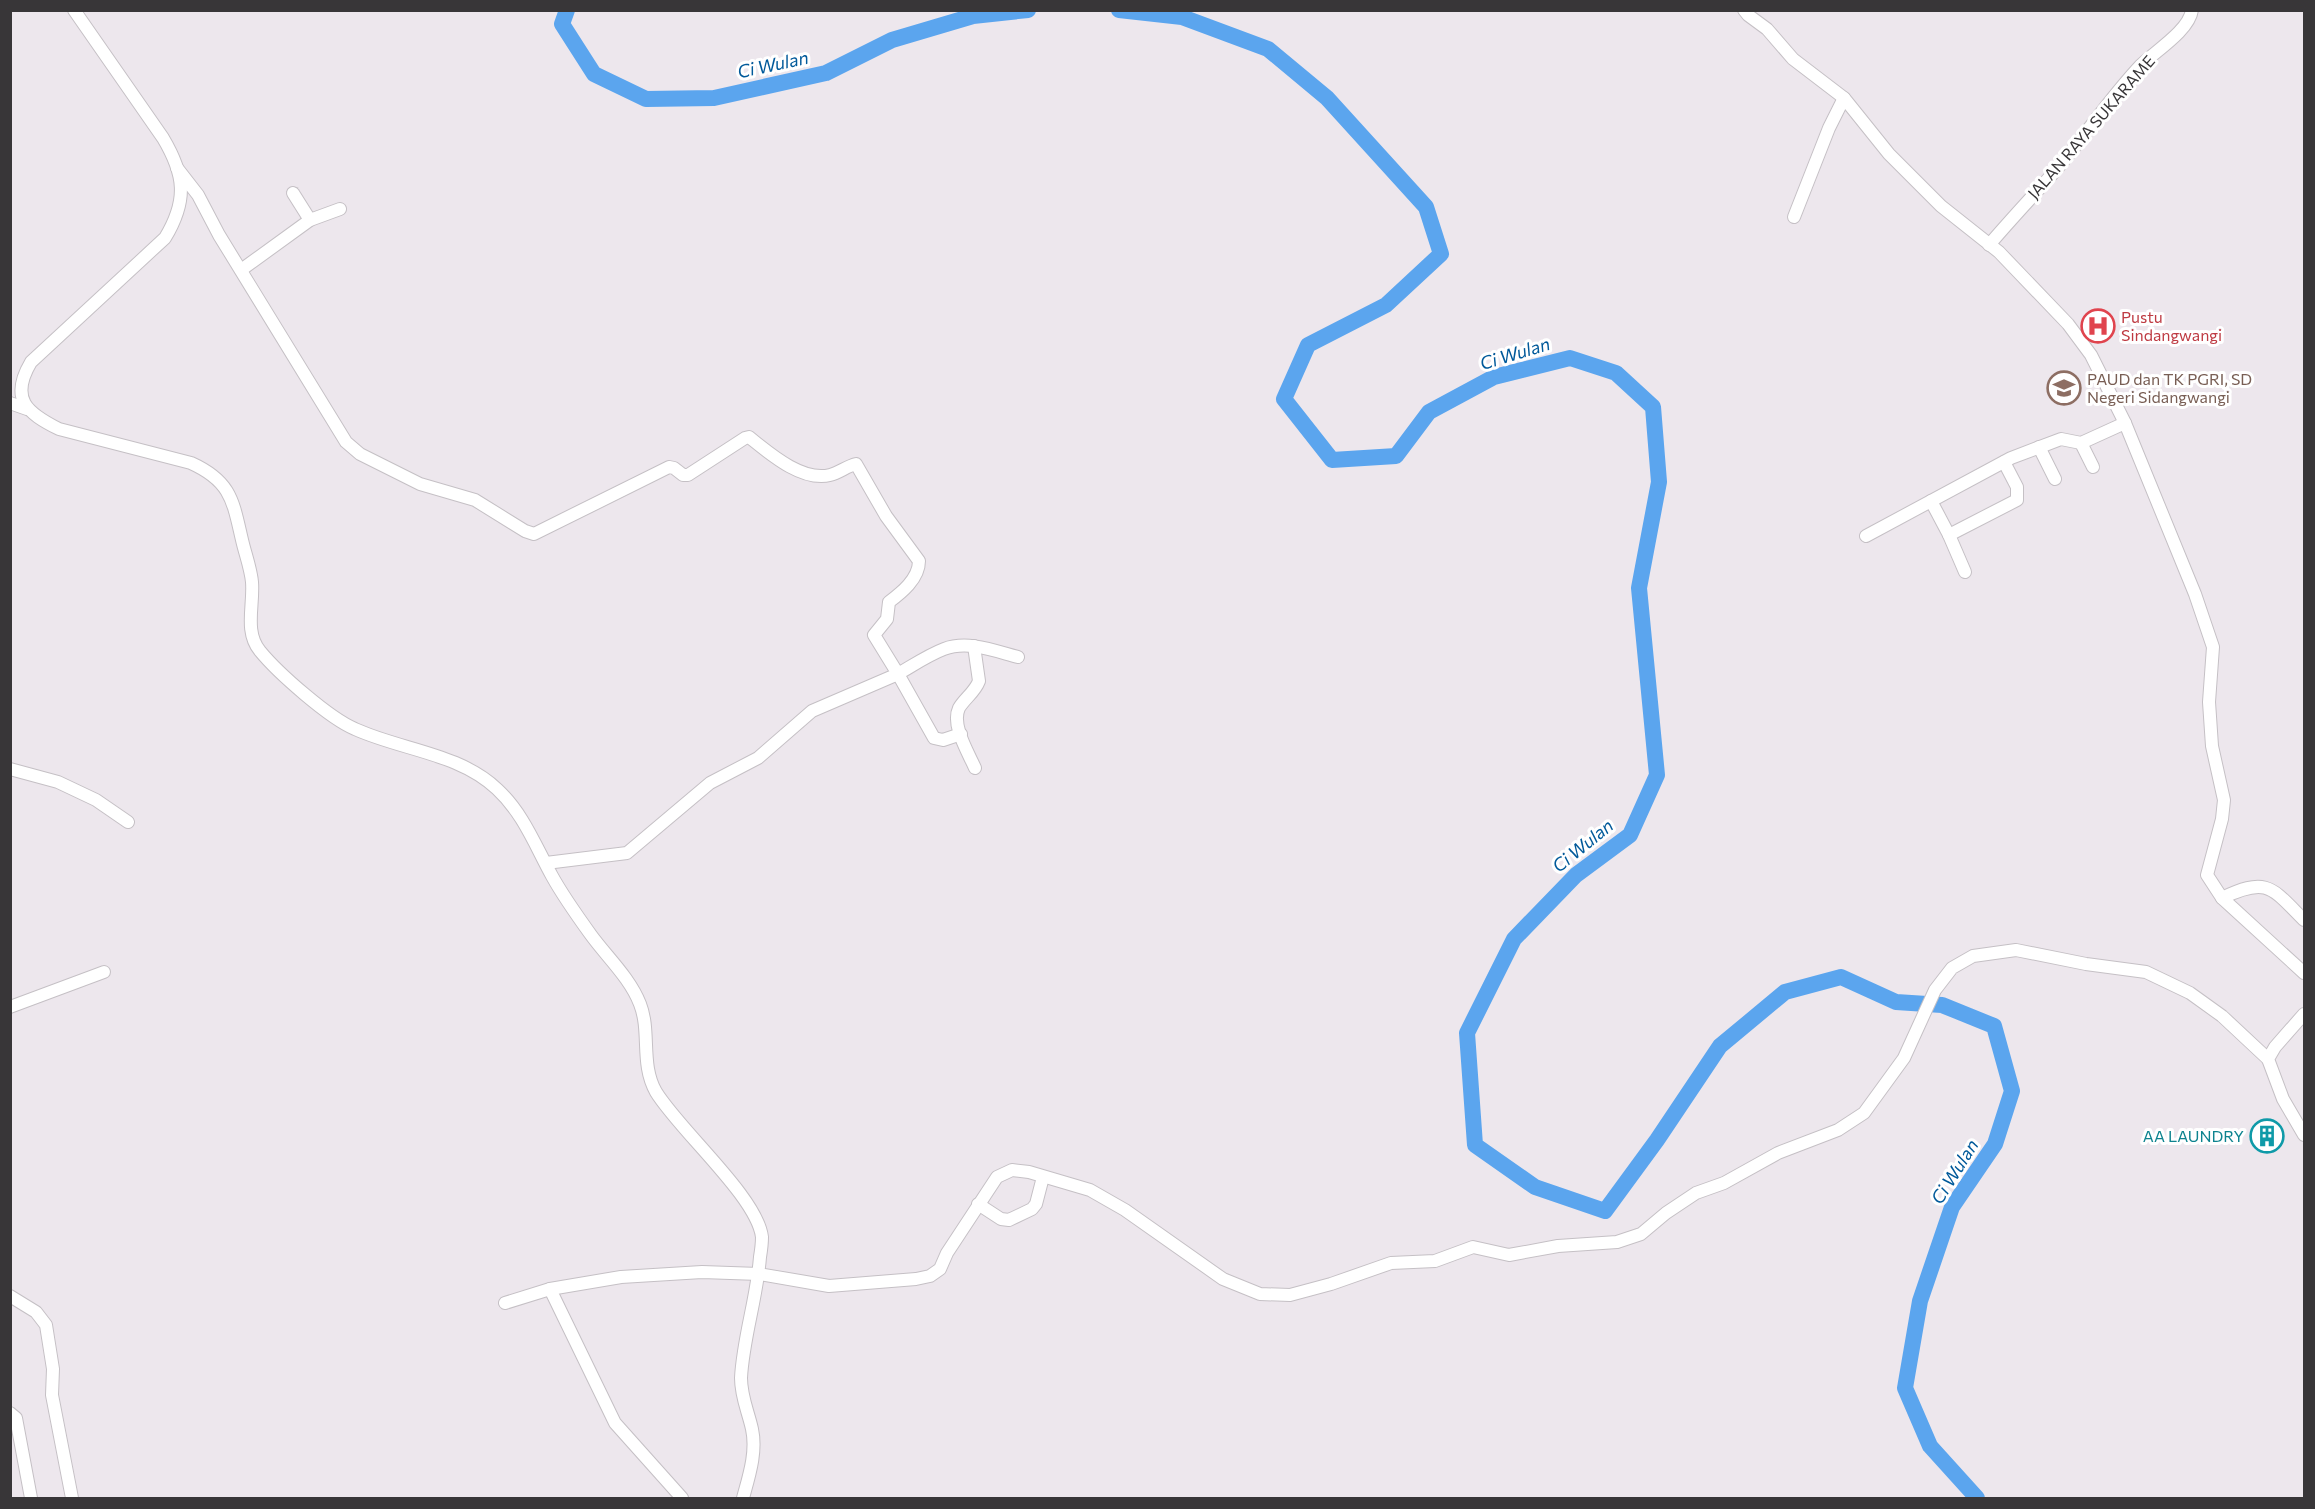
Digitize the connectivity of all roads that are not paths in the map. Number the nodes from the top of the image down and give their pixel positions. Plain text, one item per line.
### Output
1 (74, 10) edge
2 (1744, 10) edge
3 (2192, 10) edge
4 (1844, 98) junction
5 (177, 167) junction
6 (293, 193) dead end
7 (340, 209) dead end
8 (1794, 217) dead end
9 (310, 220) junction
10 (1989, 245) junction
11 (241, 270) junction
12 (10, 403) edge
13 (27, 409) junction
14 (2125, 423) junction
15 (2081, 443) junction
16 (2039, 447) junction
17 (2004, 462) junction
18 (2093, 466) dead end
19 (2055, 479) dead end
20 (1931, 501) junction
21 (1866, 536) dead end
22 (1949, 536) junction
23 (1965, 572) dead end
24 (974, 646) junction
25 (1018, 657) dead end
26 (898, 674) junction
27 (961, 734) junction
28 (975, 768) dead end
29 (10, 769) edge
30 (128, 822) dead end
31 (546, 863) junction
32 (2222, 898) junction
33 (2304, 920) edge
34 (104, 972) dead end
35 (2304, 973) edge
36 (10, 1008) edge
37 (2304, 1014) edge
38 (2268, 1059) junction
39 (2304, 1135) edge
40 (1043, 1177) junction
41 (978, 1204) junction
42 (759, 1274) junction
43 (550, 1289) junction
44 (10, 1296) edge
45 (505, 1304) dead end
46 (10, 1413) edge
47 (31, 1498) edge
48 (72, 1498) edge
49 (682, 1498) edge
50 (743, 1498) edge

1 - 5 street
2 - 4 street
3 - 10 street, JALAN RAYA SUKARAME
4 - 8 street
4 - 10 street
5 - 11 street
5 - 13 street
6 - 9 street
7 - 9 street
9 - 11 street
10 - 14 street
11 - 26 street
12 - 13 street
13 - 31 street
14 - 15 street
14 - 32 street
15 - 16 street
15 - 18 street
16 - 17 street
16 - 19 street
17 - 20 street
17 - 22 street
20 - 21 street
20 - 22 street
22 - 23 street
24 - 25 street
24 - 26 street
24 - 27 street
26 - 27 street
26 - 31 street
27 - 28 street
29 - 30 street
31 - 42 street
32 - 33 street
32 - 35 street
34 - 36 street
37 - 38 street
38 - 39 street
38 - 40 street
40 - 41 street
40 - 41 street
41 - 42 street
42 - 43 street
42 - 50 street
43 - 45 street
43 - 49 street
44 - 48 street
46 - 47 street

